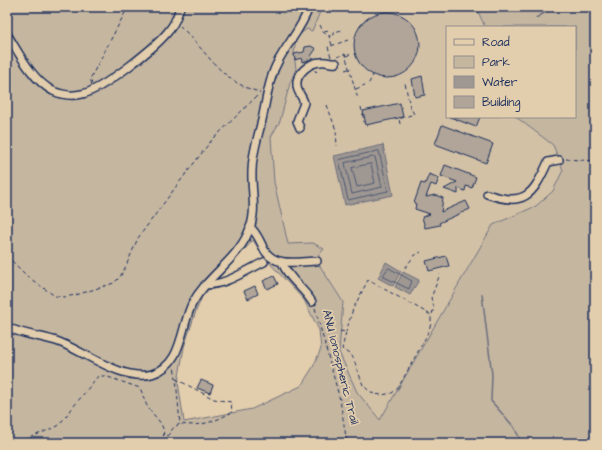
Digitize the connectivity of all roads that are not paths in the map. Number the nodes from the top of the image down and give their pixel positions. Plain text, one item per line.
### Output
1 (180, 7) edge
2 (309, 7) edge
3 (7, 34) edge
4 (339, 63) road end
5 (300, 128) dead end
6 (559, 160) road end
7 (487, 194) dead end
8 (250, 227) junction
9 (318, 260) dead end
10 (264, 262) dead end
11 (282, 262) junction
12 (204, 285) junction
13 (312, 302) road end
14 (7, 327) edge

1 - 3 street
2 - 8 street
4 - 5 street
6 - 7 street
8 - 11 street, ANU Ionospheric Trail
8 - 12 street
9 - 11 street
10 - 12 street
11 - 13 street, ANU Ionospheric Trail
12 - 14 street

